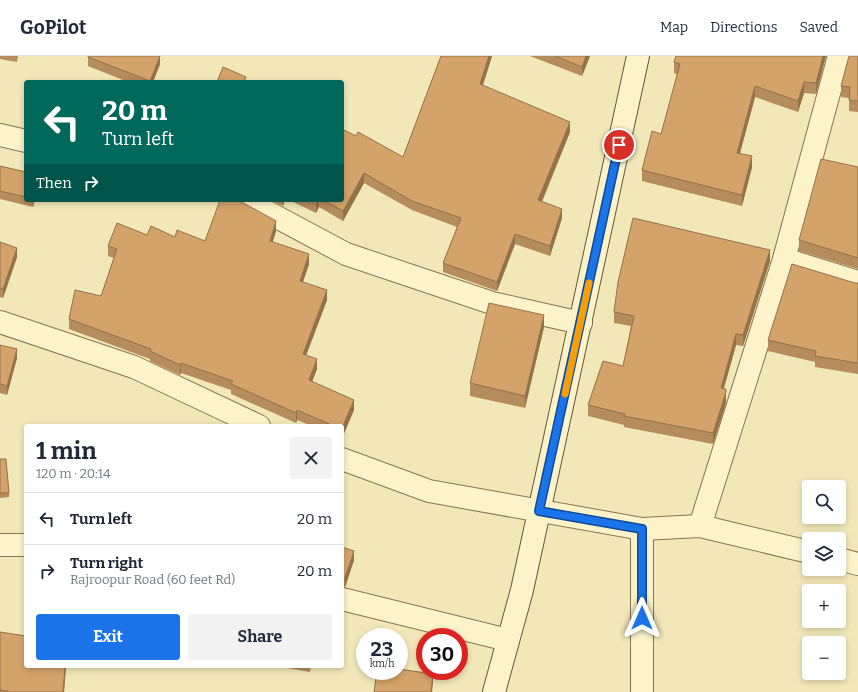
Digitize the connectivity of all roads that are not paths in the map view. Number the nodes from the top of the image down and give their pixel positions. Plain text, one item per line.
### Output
1 (638, 56) edge
2 (839, 56) edge
3 (0, 135) edge
4 (24, 141) edge
5 (249, 202) edge
6 (784, 259) junction
7 (858, 282) edge
8 (0, 322) edge
9 (581, 323) junction
10 (255, 424) edge
11 (344, 460) edge
12 (539, 511) junction
13 (700, 526) junction
14 (642, 529) junction
15 (0, 545) edge
16 (24, 545) edge
17 (802, 550) edge
18 (846, 561) edge
19 (858, 564) edge
20 (344, 599) edge
21 (508, 640) junction
22 (494, 692) edge
23 (642, 692) edge

1 - 9 street
2 - 6 street
3 - 4 street
5 - 9 street
6 - 7 street
6 - 13 street
8 - 10 street
9 - 12 street
11 - 12 street
12 - 14 street
12 - 21 street
13 - 14 street
13 - 17 street
14 - 23 street
15 - 16 street
18 - 19 street
20 - 21 street
21 - 22 street

